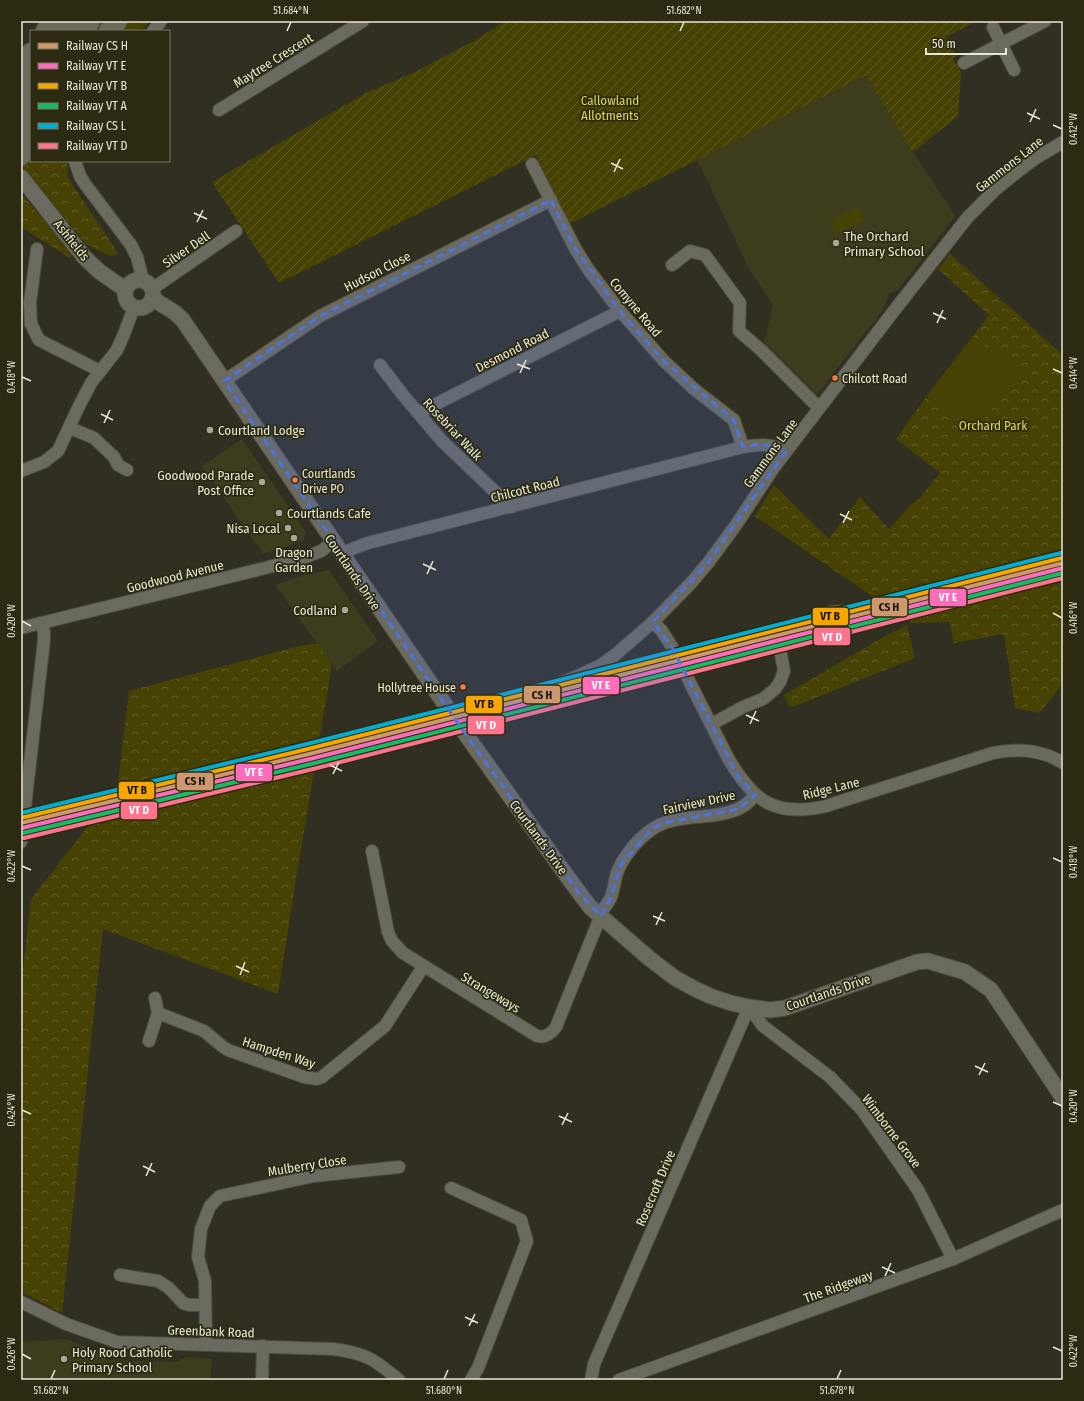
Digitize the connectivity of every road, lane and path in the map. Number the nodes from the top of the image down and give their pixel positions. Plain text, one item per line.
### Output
1 (52, 21) edge
2 (71, 21) edge
3 (90, 21) edge
4 (117, 21) edge
5 (161, 21) edge
6 (363, 21) edge
7 (1045, 21) edge
8 (993, 27) dead end
9 (47, 30) edge
10 (65, 30) edge
11 (84, 30) edge
12 (109, 30) edge
13 (154, 30) edge
14 (1001, 44) junction
15 (30, 54) edge
16 (964, 63) dead end
17 (21, 68) edge
18 (1014, 70) dead end
19 (30, 81) edge
20 (21, 96) edge
21 (30, 110) edge
22 (219, 110) dead end
23 (21, 125) edge
24 (30, 138) edge
25 (1063, 142) edge
26 (21, 155) edge
27 (76, 162) edge
28 (532, 164) dead end
29 (23, 179) edge
30 (551, 200) junction
31 (236, 232) dead end
32 (37, 250) dead end
33 (672, 265) dead end
34 (126, 290) junction
35 (149, 290) junction
36 (134, 307) junction
37 (620, 311) junction
38 (380, 365) dead end
39 (100, 371) junction
40 (224, 381) junction
41 (820, 408) junction
42 (418, 413) junction
43 (70, 428) junction
44 (743, 447) junction
45 (787, 450) junction
46 (127, 470) dead end
47 (21, 471) edge
48 (511, 507) junction
49 (333, 542) junction
50 (342, 555) junction
51 (864, 607) dead end
52 (653, 622) junction
53 (41, 623) junction
54 (21, 628) edge
55 (712, 724) junction
56 (459, 725) junction
57 (1063, 763) edge
58 (755, 795) junction
59 (21, 842) edge
60 (372, 851) dead end
61 (601, 916) junction
62 (423, 966) junction
63 (155, 998) dead end
64 (749, 1007) junction
65 (158, 1013) junction
66 (148, 1041) dead end
67 (1063, 1098) edge
68 (399, 1167) dead end
69 (450, 1188) dead end
70 (1063, 1210) edge
71 (953, 1259) junction
72 (120, 1275) dead end
73 (21, 1302) edge
74 (205, 1305) junction
75 (206, 1344) junction
76 (263, 1346) junction
77 (262, 1380) edge
78 (399, 1380) edge
79 (471, 1380) edge
80 (591, 1380) edge
81 (619, 1380) edge

1 - 9 highway
2 - 10 highway
3 - 11 highway
4 - 12 highway
5 - 13 street
6 - 22 street, Maytree Crescent
7 - 14 street
8 - 14 street
14 - 16 street
14 - 18 street
15 - 17 highway
19 - 20 highway
21 - 23 highway
24 - 26 highway
25 - 41 street, Gammons Lane
27 - 35 street
28 - 30 street, Comyne Road
29 - 34 street, Ashfields
30 - 37 street, Comyne Road
30 - 40 street, Hudson Close
31 - 35 street, Silver Dell
32 - 39 street
33 - 41 street
34 - 35 street
34 - 36 street
35 - 36 street
35 - 40 street, Courtlands Drive
36 - 39 street
37 - 42 street, Desmond Road
37 - 44 street, Comyne Road
38 - 42 street, Rosebriar Walk
39 - 43 street
40 - 49 street, Courtlands Drive
41 - 45 street, Gammons Lane
42 - 48 street, Rosebriar Walk
43 - 46 street
43 - 47 street
44 - 45 street, Chilcott Road
44 - 48 street, Chilcott Road
45 - 52 street, Gammons Lane
48 - 50 street, Chilcott Road
49 - 50 street, Courtlands Drive
49 - 53 street, Goodwood Avenue
50 - 56 street, Courtlands Drive
51 - 55 street
52 - 55 street, Ridge Lane
52 - 56 street, Gammons Lane
53 - 54 street, Goodwood Avenue
53 - 59 street
55 - 58 street, Ridge Lane
56 - 61 street, Courtlands Drive
57 - 58 street, Ridge Lane
58 - 61 street, Fairview Drive
60 - 62 street, Strangeways
61 - 62 street, Strangeways
61 - 64 street, Courtlands Drive
62 - 65 street, Hampden Way
63 - 65 street
64 - 67 street, Courtlands Drive
64 - 71 street, Wimborne Grove
64 - 80 street, Rosecroft Drive
65 - 66 street
68 - 74 street, Mulberry Close
69 - 79 street
70 - 71 street, The Ridgeway
71 - 81 street, The Ridgeway
72 - 74 street
73 - 75 street, Greenbank Road
74 - 75 street
75 - 76 street, Greenbank Road
76 - 77 street
76 - 78 street, Greenbank Road

